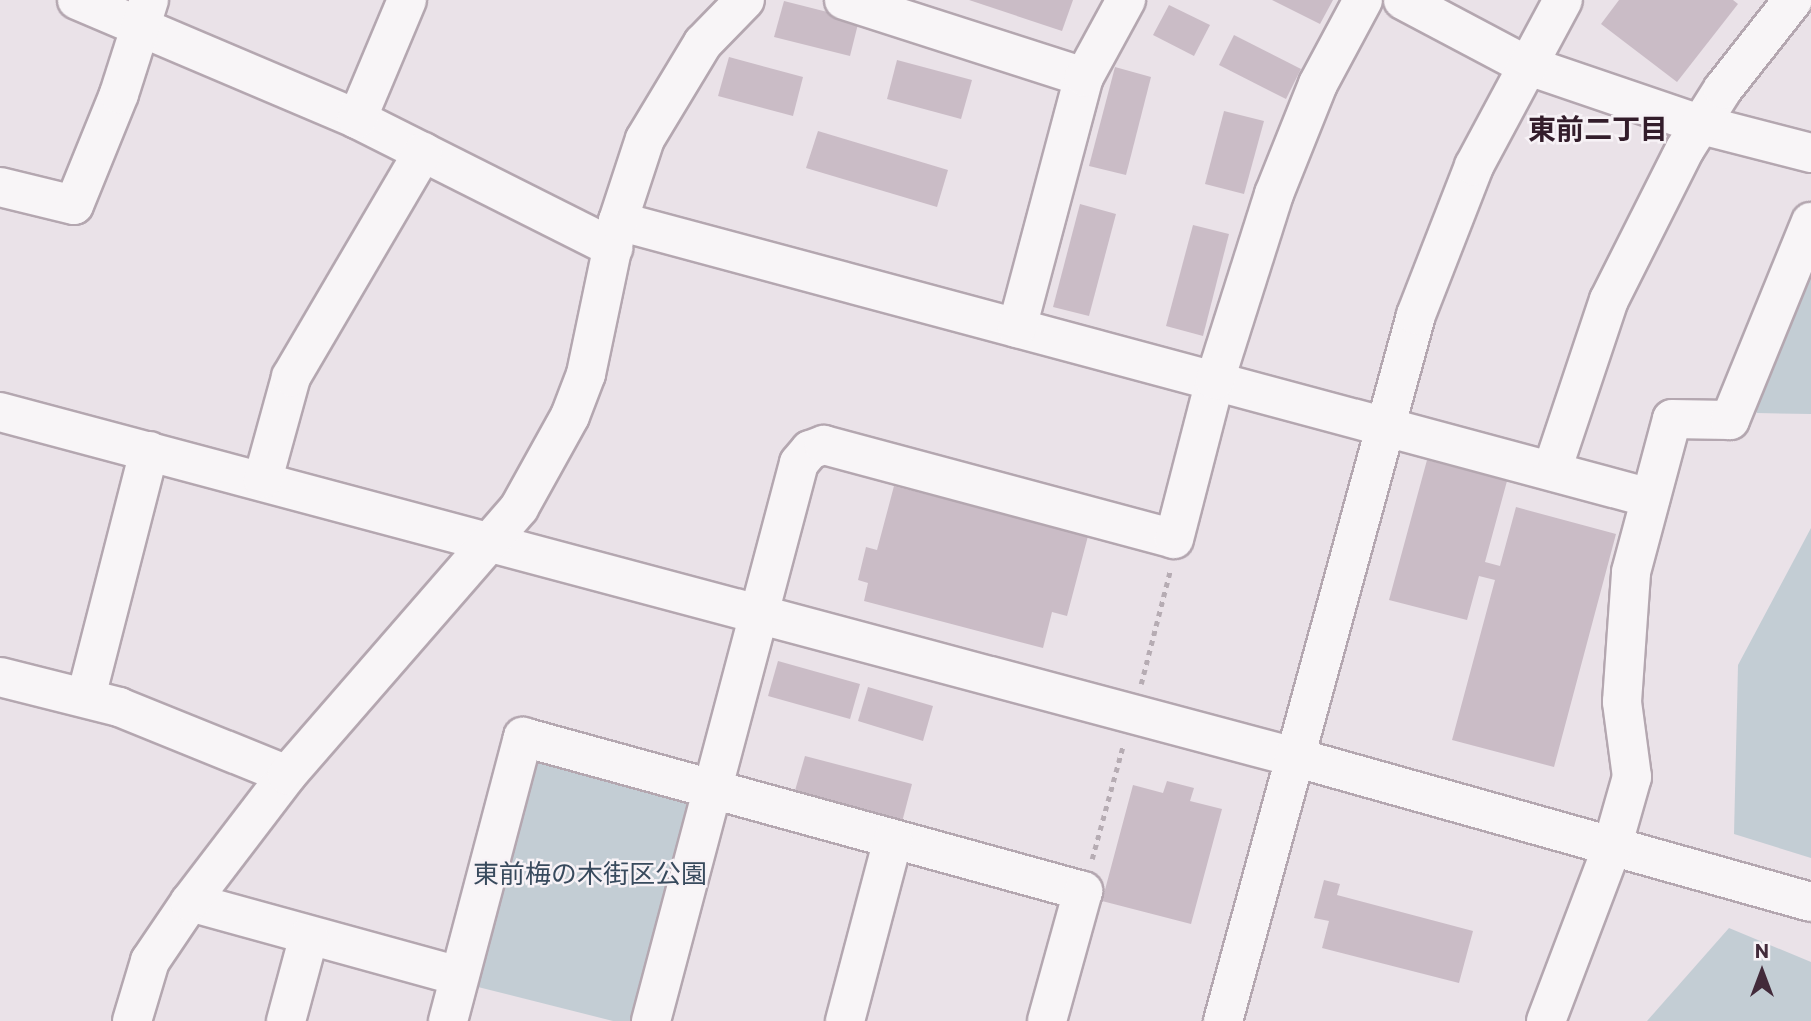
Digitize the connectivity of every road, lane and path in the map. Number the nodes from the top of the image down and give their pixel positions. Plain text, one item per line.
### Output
1 (77, 0) edge
2 (407, 0) edge
3 (745, 0) edge
4 (844, 0) edge
5 (1126, 0) edge
6 (1363, 0) edge
7 (1403, 0) edge
8 (1563, 0) edge
9 (1793, 0) edge
10 (144, 15) edge
11 (1526, 65) junction
12 (1084, 77) junction
13 (357, 118) junction
14 (1702, 125) junction
15 (423, 152) junction
16 (1811, 153) edge
17 (0, 187) edge
18 (1811, 222) edge
19 (615, 234) junction
20 (1017, 328) junction
21 (1214, 380) junction
22 (0, 412) edge
23 (1385, 426) junction
24 (149, 451) junction
25 (1552, 470) junction
26 (263, 479) junction
27 (1650, 498) junction
28 (1174, 538) junction
29 (494, 542) junction
30 (760, 617) junction
31 (0, 677) edge
32 (86, 697) junction
33 (1132, 715) junction
34 (1294, 757) junction
35 (287, 775) junction
36 (713, 787) junction
37 (894, 839) junction
38 (1612, 847) junction
39 (1083, 891) junction
40 (190, 902) junction
41 (1811, 902) edge
42 (309, 936) junction
43 (459, 976) junction
44 (132, 1021) edge
45 (286, 1021) edge
46 (448, 1021) edge
47 (651, 1021) edge
48 (845, 1021) edge
49 (1047, 1021) edge
50 (1223, 1021) edge
51 (1546, 1021) edge

1 - 10 street
2 - 13 street
3 - 19 street
4 - 12 street
5 - 12 street
6 - 21 street
7 - 11 street
8 - 11 street
9 - 14 street
10 - 13 street
10 - 17 street
11 - 14 street
11 - 23 street
12 - 20 street
13 - 15 street
14 - 16 street
14 - 25 street
15 - 19 street
15 - 26 street
18 - 27 street
19 - 20 street
19 - 29 street
20 - 21 street
21 - 23 street
21 - 28 street
22 - 24 street
23 - 25 street
23 - 34 street
24 - 26 street
24 - 32 street
25 - 27 street
26 - 29 street
27 - 38 street
28 - 30 street
28 - 33 path
29 - 30 street
29 - 35 street
30 - 33 street
30 - 36 street
31 - 32 street
32 - 35 street
33 - 34 street
33 - 39 path
34 - 38 street
34 - 50 street
35 - 40 street
36 - 37 street
36 - 43 street
36 - 47 street
37 - 39 street
37 - 48 street
38 - 41 street
38 - 51 street
39 - 49 street
40 - 42 street
40 - 44 street
42 - 43 street
42 - 45 street
43 - 46 street

